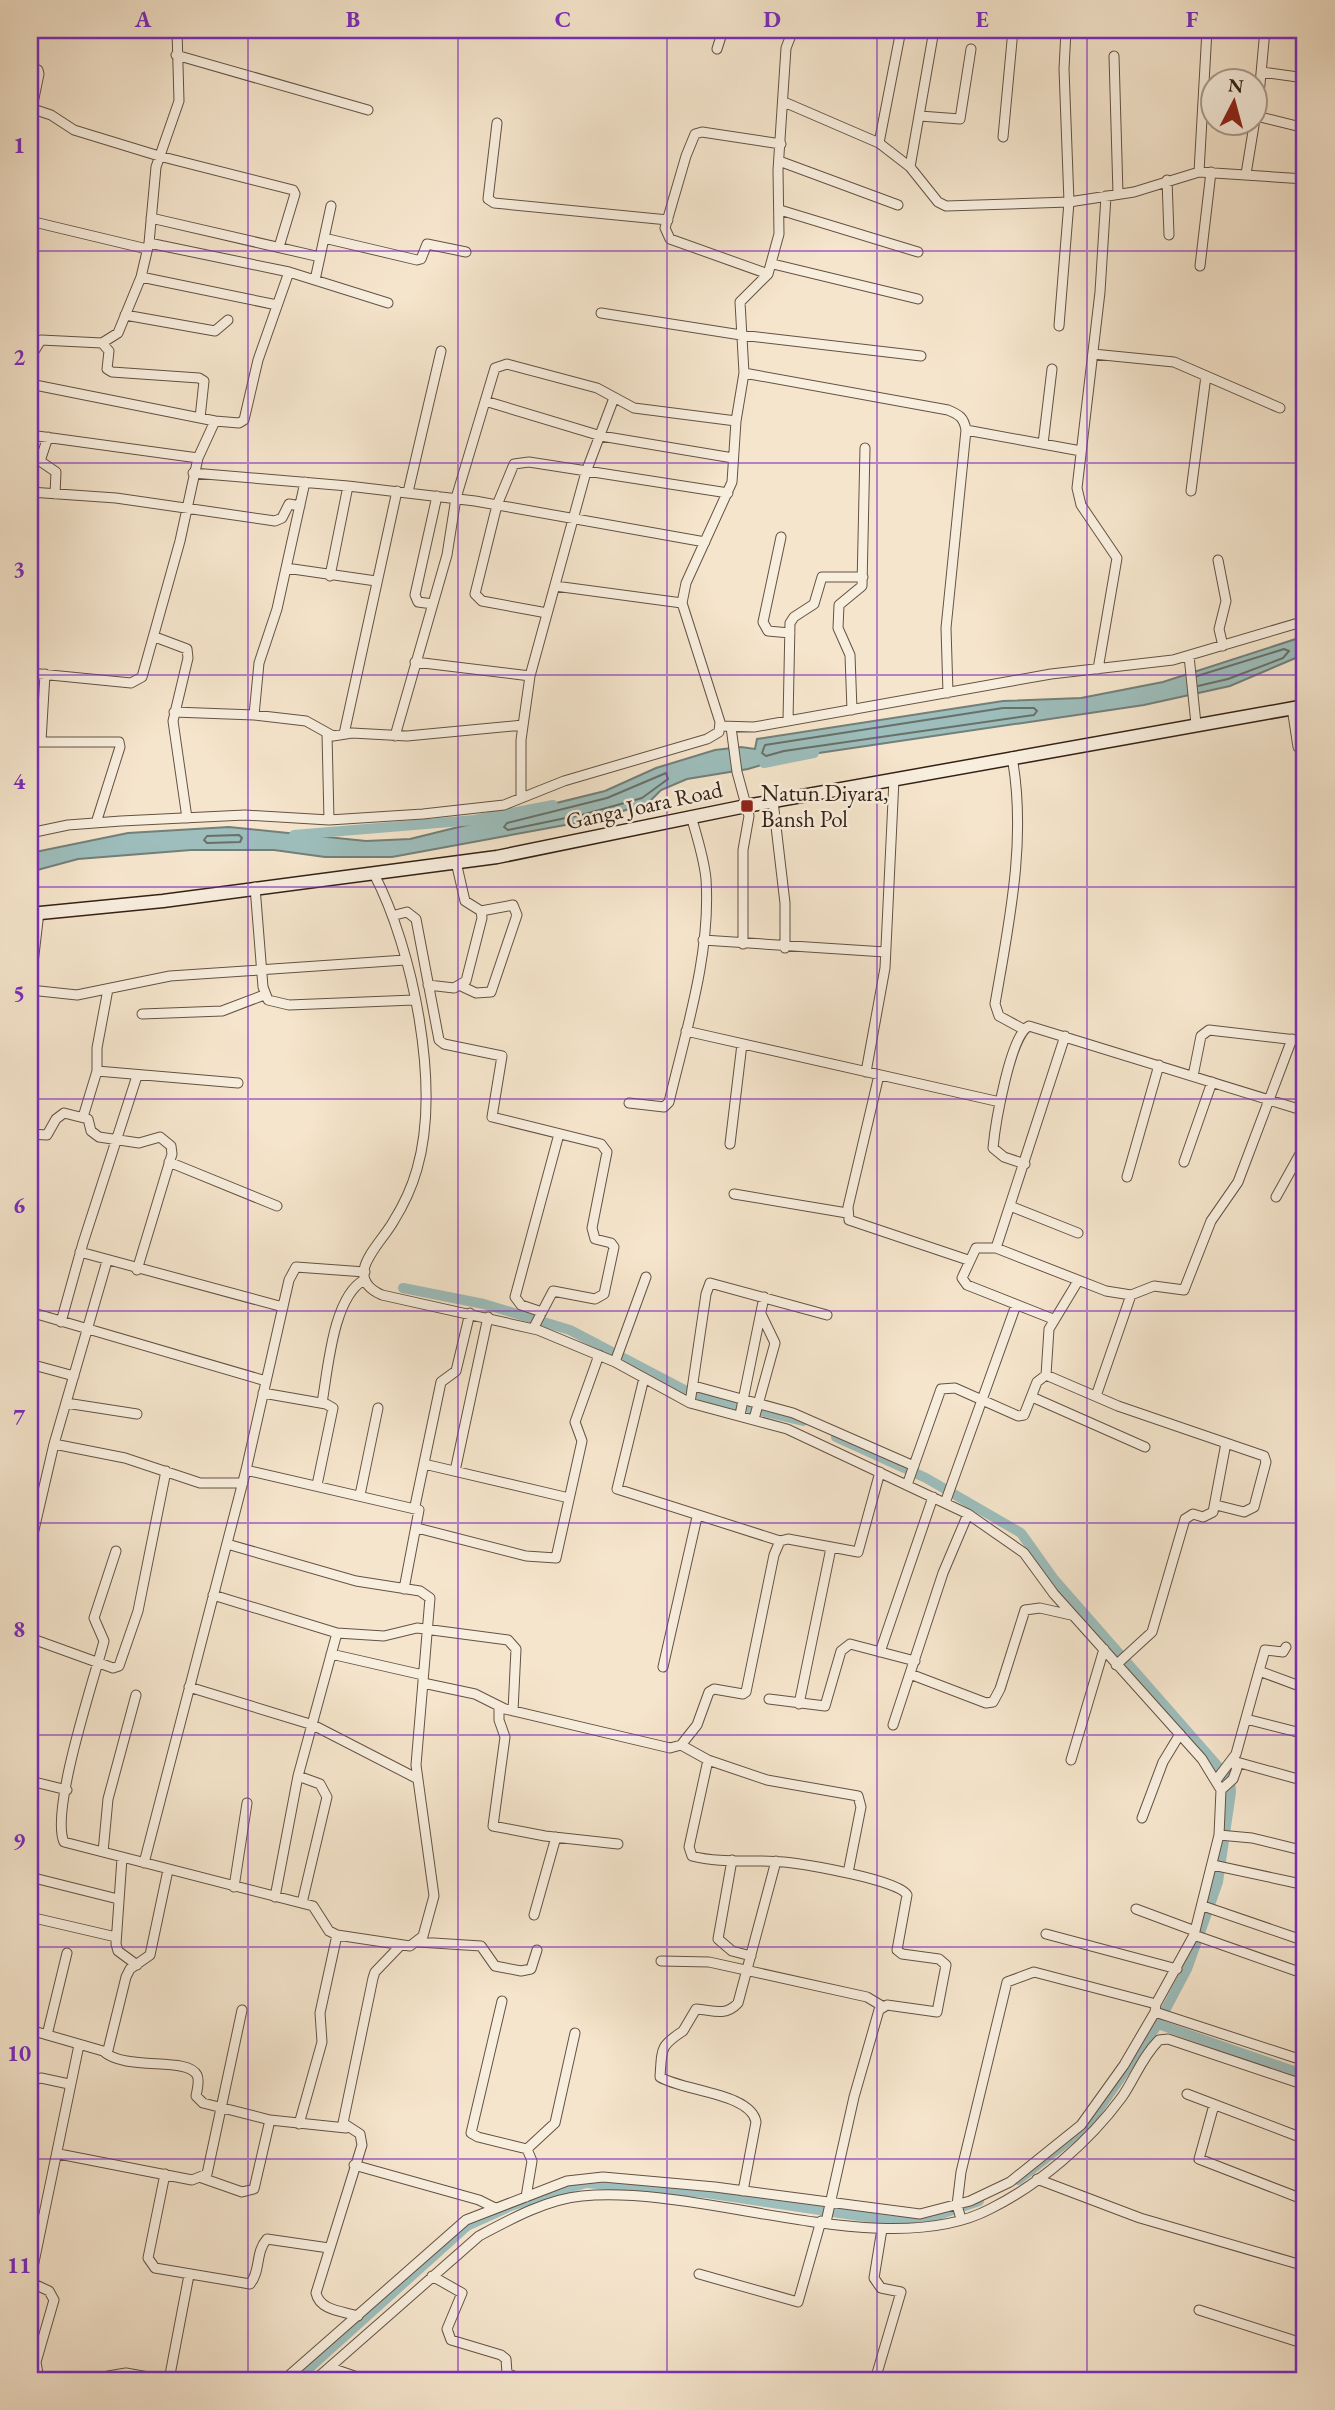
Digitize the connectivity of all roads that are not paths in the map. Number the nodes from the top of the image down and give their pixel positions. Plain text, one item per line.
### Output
1 (176, 30) edge
2 (723, 30) edge
3 (793, 30) edge
4 (901, 30) edge
5 (934, 30) edge
6 (1013, 30) edge
7 (1066, 30) edge
8 (1207, 30) edge
9 (1265, 30) edge
10 (717, 49) dead end
11 (971, 49) dead end
12 (176, 55) junction
13 (1114, 56) dead end
14 (1262, 66) edge
15 (30, 67) edge
16 (1268, 73) edge
17 (1305, 78) edge
18 (784, 102) junction
19 (31, 108) edge
20 (368, 110) dead end
21 (920, 116) junction
22 (1268, 119) edge
23 (497, 123) dead end
24 (1305, 128) edge
25 (1253, 136) edge
26 (1003, 137) dead end
27 (879, 143) junction
28 (781, 144) junction
29 (159, 156) junction
30 (779, 162) junction
31 (910, 167) junction
32 (1199, 172) junction
33 (1211, 172) junction
34 (1246, 174) junction
35 (1305, 179) edge
36 (1167, 180) junction
37 (1118, 194) junction
38 (1106, 196) junction
39 (1069, 202) junction
40 (898, 205) dead end
41 (331, 206) dead end
42 (780, 209) junction
43 (151, 218) junction
44 (668, 220) junction
45 (30, 222) edge
46 (1169, 235) dead end
47 (324, 238) junction
48 (148, 246) junction
49 (279, 247) junction
50 (466, 252) dead end
51 (918, 252) dead end
52 (320, 257) junction
53 (773, 264) junction
54 (1200, 266) dead end
55 (289, 272) junction
56 (768, 274) junction
57 (141, 277) junction
58 (315, 280) junction
59 (918, 299) dead end
60 (388, 303) dead end
61 (277, 305) junction
62 (601, 313) dead end
63 (125, 315) junction
64 (228, 320) dead end
65 (1059, 326) dead end
66 (741, 335) junction
67 (102, 342) junction
68 (441, 351) dead end
69 (1093, 354) junction
70 (921, 356) dead end
71 (30, 358) edge
72 (1052, 369) dead end
73 (744, 373) junction
74 (1206, 376) junction
75 (30, 384) edge
76 (614, 398) junction
77 (485, 401) junction
78 (1280, 408) dead end
79 (200, 418) junction
80 (215, 421) junction
81 (736, 421) junction
82 (966, 430) junction
83 (30, 435) edge
84 (601, 436) junction
85 (48, 437) junction
86 (1043, 444) junction
87 (866, 448) dead end
88 (1081, 451) junction
89 (198, 458) junction
90 (733, 458) junction
91 (586, 472) junction
92 (193, 473) junction
93 (305, 482) junction
94 (348, 486) junction
95 (397, 491) junction
96 (1191, 491) dead end
97 (30, 492) edge
98 (408, 492) junction
99 (728, 493) junction
100 (55, 494) junction
101 (437, 496) junction
102 (456, 498) junction
103 (497, 505) junction
104 (300, 506) junction
105 (187, 509) junction
106 (573, 519) junction
107 (781, 537) dead end
108 (705, 542) junction
109 (1218, 559) dead end
110 (286, 568) junction
111 (330, 576) junction
112 (863, 577) junction
113 (376, 582) junction
114 (555, 586) junction
115 (682, 603) junction
116 (433, 604) junction
117 (547, 612) junction
118 (1305, 621) edge
119 (790, 634) junction
120 (155, 637) junction
121 (1223, 646) junction
122 (1189, 656) junction
123 (415, 663) junction
124 (1098, 669) junction
125 (30, 673) edge
126 (45, 674) junction
127 (530, 676) junction
128 (948, 693) junction
129 (1299, 707) edge
130 (852, 710) junction
131 (174, 712) junction
132 (254, 715) junction
133 (788, 721) junction
134 (1196, 724) junction
135 (523, 725) junction
136 (720, 726) junction
137 (731, 727) junction
138 (327, 734) junction
139 (344, 734) junction
140 (395, 736) junction
141 (41, 741) junction
142 (30, 742) edge
143 (1298, 747) dead end
144 (1012, 757) junction
145 (894, 779) junction
146 (522, 798) junction
147 (773, 801) junction
148 (747, 806) junction
149 (691, 816) junction
150 (187, 818) junction
151 (329, 820) junction
152 (96, 823) junction
153 (30, 833) edge
154 (456, 862) junction
155 (374, 874) junction
156 (256, 887) junction
157 (481, 911) junction
158 (34, 913) edge
159 (395, 915) junction
160 (703, 940) junction
161 (743, 944) junction
162 (785, 948) junction
163 (885, 951) junction
164 (405, 960) junction
165 (261, 969) junction
166 (428, 985) junction
167 (461, 986) junction
168 (30, 989) edge
169 (108, 989) junction
170 (264, 995) junction
171 (414, 1000) junction
172 (142, 1014) dead end
173 (1305, 1026) edge
174 (1023, 1029) junction
175 (686, 1031) junction
176 (1065, 1036) junction
177 (1292, 1039) junction
178 (1304, 1041) edge
179 (742, 1044) junction
180 (1159, 1065) junction
181 (97, 1071) junction
182 (866, 1072) junction
183 (879, 1075) junction
184 (137, 1076) junction
185 (1193, 1076) junction
186 (1212, 1082) junction
187 (238, 1083) dead end
188 (1272, 1100) junction
189 (1000, 1102) junction
190 (629, 1103) dead end
191 (1305, 1111) edge
192 (83, 1117) junction
193 (30, 1134) edge
194 (559, 1134) junction
195 (118, 1140) junction
196 (730, 1144) dead end
197 (1305, 1145) edge
198 (169, 1162) junction
199 (1184, 1162) dead end
200 (1025, 1164) junction
201 (1127, 1177) dead end
202 (734, 1194) dead end
203 (1276, 1196) dead end
204 (277, 1206) dead end
205 (1010, 1206) junction
206 (847, 1213) junction
207 (1078, 1233) dead end
208 (996, 1248) junction
209 (80, 1252) junction
210 (968, 1260) junction
211 (107, 1261) junction
212 (136, 1270) junction
213 (365, 1276) junction
214 (646, 1277) dead end
215 (1078, 1280) junction
216 (1131, 1295) junction
217 (764, 1297) junction
218 (1016, 1305) junction
219 (283, 1307) junction
220 (30, 1312) edge
221 (542, 1312) junction
222 (470, 1313) junction
223 (761, 1314) junction
224 (827, 1315) dead end
225 (488, 1317) junction
226 (1053, 1319) junction
227 (61, 1322) junction
228 (533, 1329) junction
229 (88, 1330) junction
230 (599, 1355) junction
231 (615, 1362) junction
232 (30, 1364) edge
233 (1046, 1375) junction
234 (74, 1376) junction
235 (644, 1378) junction
236 (266, 1381) junction
237 (694, 1386) junction
238 (263, 1393) junction
239 (1096, 1396) junction
240 (1032, 1397) junction
241 (981, 1399) junction
242 (322, 1403) junction
243 (690, 1403) junction
244 (66, 1404) junction
245 (741, 1407) junction
246 (378, 1408) dead end
247 (756, 1411) junction
248 (136, 1414) dead end
249 (1226, 1443) junction
250 (54, 1444) junction
251 (1145, 1447) dead end
252 (424, 1464) junction
253 (246, 1470) junction
254 (166, 1471) junction
255 (455, 1471) junction
256 (880, 1472) junction
257 (911, 1475) junction
258 (243, 1483) junction
259 (317, 1485) junction
260 (360, 1494) junction
261 (948, 1496) junction
262 (933, 1497) junction
263 (569, 1498) junction
264 (1216, 1505) junction
265 (415, 1506) junction
266 (968, 1514) junction
267 (697, 1517) junction
268 (417, 1528) junction
269 (780, 1541) junction
270 (227, 1544) junction
271 (30, 1548) edge
272 (831, 1548) junction
273 (116, 1552) dead end
274 (404, 1589) junction
275 (214, 1595) junction
276 (1073, 1615) junction
277 (428, 1628) junction
278 (337, 1633) junction
279 (30, 1638) edge
280 (1286, 1647) dead end
281 (1104, 1649) junction
282 (880, 1652) junction
283 (331, 1654) junction
284 (1121, 1660) junction
285 (99, 1661) junction
286 (915, 1661) junction
287 (663, 1667) dead end
288 (1259, 1671) junction
289 (910, 1674) junction
290 (423, 1679) junction
291 (189, 1687) junction
292 (1305, 1688) edge
293 (136, 1695) dead end
294 (769, 1699) dead end
295 (799, 1704) junction
296 (499, 1706) junction
297 (513, 1711) junction
298 (1246, 1719) junction
299 (313, 1725) junction
300 (893, 1725) dead end
301 (1180, 1734) junction
302 (1305, 1734) edge
303 (681, 1745) junction
304 (708, 1760) junction
305 (1072, 1760) dead end
306 (1231, 1764) junction
307 (298, 1776) junction
308 (416, 1777) junction
309 (1219, 1778) junction
310 (1305, 1781) edge
311 (30, 1782) edge
312 (67, 1790) junction
313 (1221, 1790) junction
314 (247, 1803) dead end
315 (1142, 1818) dead end
316 (1224, 1836) junction
317 (556, 1837) junction
318 (618, 1844) dead end
319 (1305, 1851) edge
320 (103, 1852) junction
321 (122, 1858) junction
322 (732, 1860) junction
323 (776, 1861) junction
324 (144, 1863) junction
325 (1215, 1866) junction
326 (168, 1870) junction
327 (848, 1873) junction
328 (30, 1877) edge
329 (1301, 1884) dead end
330 (234, 1887) junction
331 (275, 1897) junction
332 (118, 1899) junction
333 (302, 1903) junction
334 (1208, 1908) junction
335 (1136, 1909) dead end
336 (534, 1915) dead end
337 (30, 1917) edge
338 (1046, 1934) dead end
339 (337, 1935) junction
340 (1197, 1935) junction
341 (116, 1937) junction
342 (418, 1941) junction
343 (1305, 1941) edge
344 (400, 1946) junction
345 (537, 1950) dead end
346 (67, 1953) dead end
347 (751, 1956) junction
348 (661, 1961) dead end
349 (137, 1965) junction
350 (1177, 1969) junction
351 (747, 1970) junction
352 (1305, 1974) edge
353 (502, 2001) dead end
354 (882, 2006) junction
355 (1156, 2009) junction
356 (242, 2010) dead end
357 (30, 2030) edge
358 (575, 2033) dead end
359 (47, 2035) junction
360 (79, 2045) junction
361 (103, 2051) junction
362 (1305, 2061) edge
363 (69, 2084) junction
364 (1305, 2085) edge
365 (30, 2086) edge
366 (1186, 2094) dead end
367 (1214, 2105) junction
368 (220, 2107) junction
369 (270, 2120) junction
370 (299, 2124) junction
371 (346, 2128) junction
372 (1305, 2140) edge
373 (527, 2150) junction
374 (59, 2154) junction
375 (354, 2165) junction
376 (165, 2174) junction
377 (202, 2178) junction
378 (1037, 2179) junction
379 (743, 2191) junction
380 (526, 2197) junction
381 (1305, 2200) edge
382 (495, 2208) junction
383 (958, 2211) junction
384 (826, 2215) junction
385 (882, 2229) junction
386 (329, 2248) junction
387 (1305, 2266) edge
388 (699, 2274) dead end
389 (188, 2275) junction
390 (432, 2276) junction
391 (1199, 2311) dead end
392 (359, 2316) junction
393 (1305, 2344) edge
394 (331, 2368) junction
395 (38, 2380) edge
396 (48, 2380) edge
397 (105, 2380) edge
398 (167, 2380) edge
399 (284, 2380) edge
400 (315, 2380) edge
401 (366, 2380) edge
402 (522, 2380) edge
403 (875, 2380) edge

1 - 12 street
2 - 10 street
3 - 18 street
4 - 27 street
5 - 21 street
6 - 26 street
7 - 39 street
8 - 32 street
9 - 14 street
11 - 21 street
12 - 20 street
12 - 29 street
13 - 37 street
15 - 19 street
16 - 17 street
18 - 27 street
18 - 28 street
19 - 29 street
21 - 31 street
22 - 24 street
23 - 44 street
25 - 34 street
27 - 31 street
28 - 30 street
28 - 44 street
29 - 43 street
29 - 49 street
30 - 40 street
30 - 42 street
31 - 39 street
32 - 33 street
32 - 36 street
33 - 34 street
33 - 54 street
34 - 35 street
36 - 37 street
36 - 46 street
37 - 38 street
38 - 39 street
38 - 69 street
39 - 65 street
41 - 47 street
42 - 51 street
42 - 53 street
43 - 48 street
43 - 49 street
44 - 56 street
45 - 48 street
47 - 50 street
47 - 52 street
48 - 55 street
48 - 57 street
49 - 52 street
52 - 58 street
53 - 56 street
53 - 59 street
55 - 58 street
55 - 61 street
56 - 66 street
57 - 61 street
57 - 63 street
58 - 60 street
61 - 80 street
62 - 66 street
63 - 64 street
63 - 67 street
66 - 70 street
66 - 73 street
67 - 71 street
67 - 79 street
68 - 98 street
69 - 74 street
69 - 88 street
72 - 86 street
73 - 81 street
73 - 82 street
74 - 78 street
74 - 96 street
75 - 79 street
76 - 77 street
76 - 81 street
76 - 84 street
77 - 84 street
77 - 102 street
79 - 80 street
80 - 89 street
81 - 90 street
82 - 86 street
82 - 128 street
83 - 85 street
84 - 90 street
84 - 91 street
85 - 89 street
85 - 100 street
86 - 88 street
87 - 112 street
88 - 124 street
89 - 92 street
90 - 99 street
91 - 99 street
91 - 103 street
91 - 106 street
92 - 93 street
92 - 105 street
93 - 94 street
93 - 104 street
94 - 95 street
94 - 111 street
95 - 98 street
95 - 113 street
97 - 100 street
98 - 101 street
99 - 108 street
100 - 105 street
101 - 102 street
101 - 116 street
102 - 103 street
102 - 116 street
103 - 106 street
103 - 117 street
104 - 105 street
104 - 110 street
105 - 120 street
106 - 108 street
106 - 114 street
107 - 119 street
108 - 115 street
109 - 121 street
110 - 111 street
110 - 132 street
111 - 113 street
112 - 119 street
112 - 130 street
113 - 139 street
114 - 115 street
114 - 117 street
115 - 136 street
116 - 123 street
117 - 127 street
118 - 121 street
119 - 133 street
120 - 126 street
120 - 131 street
121 - 122 street
122 - 124 street
122 - 134 street
123 - 127 street
123 - 140 street
124 - 128 street
125 - 126 street
126 - 141 street
127 - 135 street
128 - 130 street
129 - 134 main road, Ganga Joara Road
129 - 143 street
130 - 133 street
131 - 132 street
131 - 150 street
132 - 138 street
133 - 137 street
134 - 144 main road, Ganga Joara Road
135 - 140 street
135 - 146 street
136 - 137 street
136 - 146 street
137 - 148 street
138 - 139 street
138 - 151 street
139 - 140 street
141 - 142 street
141 - 152 street
144 - 145 main road, Ganga Joara Road
144 - 174 street
145 - 147 main road, Ganga Joara Road
145 - 163 street
146 - 151 street
147 - 148 main road, Ganga Joara Road
147 - 162 street
148 - 149 main road, Ganga Joara Road
148 - 161 street
149 - 154 main road, Ganga Joara Road
149 - 160 street
150 - 151 street
150 - 152 street
152 - 153 street
154 - 155 main road, Ganga Joara Road
154 - 157 street
155 - 156 main road, Ganga Joara Road
155 - 159 street
156 - 158 main road, Ganga Joara Road
156 - 165 street
157 - 167 street
157 - 167 street
158 - 168 street
159 - 164 street
159 - 166 street
160 - 161 street
160 - 175 street
161 - 162 street
162 - 163 street
163 - 182 street
164 - 165 street
164 - 171 street
165 - 169 street
165 - 170 street
166 - 167 street
166 - 194 street
168 - 169 street
169 - 181 street
170 - 171 street
170 - 172 street
171 - 213 street
173 - 178 street
174 - 176 street
174 - 189 street
175 - 179 street
175 - 190 street
176 - 180 street
176 - 200 street
177 - 178 street
177 - 185 street
177 - 188 street
179 - 182 street
179 - 196 street
180 - 185 street
180 - 201 street
181 - 184 street
181 - 192 street
182 - 183 street
183 - 189 street
183 - 206 street
184 - 187 street
184 - 195 street
185 - 186 street
186 - 188 street
186 - 199 street
188 - 191 street
188 - 216 street
189 - 200 street
192 - 193 street
192 - 195 street
194 - 221 street
194 - 221 street
195 - 198 street
195 - 209 street
197 - 203 street
198 - 204 street
198 - 212 street
200 - 205 street
202 - 206 street
205 - 207 street
205 - 208 street
206 - 210 street
208 - 210 street
208 - 215 street
209 - 211 street
209 - 227 street
210 - 218 street
211 - 212 street
211 - 229 street
212 - 219 street
213 - 219 street
213 - 222 street
213 - 242 street
214 - 231 street
215 - 216 street
215 - 226 street
216 - 239 street
217 - 223 street
217 - 224 street
217 - 237 street
218 - 226 street
218 - 241 street
219 - 236 street
220 - 227 street
221 - 228 street
222 - 225 street
222 - 252 street
223 - 245 street
223 - 247 street
225 - 228 street
225 - 255 street
226 - 233 street
227 - 229 street
228 - 230 street
229 - 234 street
229 - 236 street
230 - 231 street
230 - 263 street
231 - 235 street
232 - 234 street
233 - 239 street
233 - 240 street
234 - 244 street
235 - 243 street
235 - 267 street
236 - 238 street
237 - 243 street
237 - 245 street
238 - 242 street
238 - 253 street
239 - 249 street
240 - 241 street
240 - 251 street
241 - 257 street
241 - 261 street
242 - 259 street
243 - 245 street
244 - 248 street
244 - 250 street
245 - 247 street
245 - 247 street
246 - 260 street
247 - 256 street
247 - 257 street
249 - 264 street
249 - 264 street
250 - 254 street
250 - 271 street
252 - 255 street
252 - 265 street
253 - 258 street
253 - 259 street
254 - 258 street
254 - 285 street
255 - 263 street
256 - 257 street
256 - 272 street
257 - 262 street
258 - 270 street
259 - 260 street
260 - 265 street
261 - 262 street
261 - 266 street
262 - 282 street
263 - 268 street
264 - 284 street
265 - 268 street
266 - 276 street
266 - 286 street
267 - 269 street
267 - 287 street
268 - 274 street
269 - 272 street
269 - 303 street
270 - 274 street
270 - 275 street
272 - 295 street
273 - 285 street
274 - 277 street
275 - 278 street
275 - 291 street
276 - 281 street
276 - 289 street
277 - 278 street
277 - 290 street
277 - 297 street
278 - 283 street
279 - 285 street
280 - 288 street
281 - 284 street
281 - 305 street
282 - 286 street
282 - 295 street
283 - 290 street
283 - 299 street
284 - 301 street
285 - 312 street
286 - 289 street
288 - 292 street
288 - 298 street
289 - 300 street
290 - 296 street
290 - 308 street
291 - 299 street
291 - 324 street
293 - 320 street
294 - 295 street
296 - 297 street
296 - 317 street
297 - 303 street
298 - 302 street
298 - 306 street
299 - 307 street
299 - 308 street
301 - 309 street
301 - 315 street
303 - 304 street
304 - 322 street
304 - 327 street
306 - 309 street
306 - 310 street
306 - 313 street
307 - 331 street
307 - 333 street
308 - 342 street
309 - 313 street
311 - 312 street
312 - 320 street
313 - 316 street
314 - 330 street
316 - 319 street
316 - 325 street
317 - 318 street
317 - 336 street
320 - 321 street
321 - 324 street
321 - 332 street
322 - 323 street
322 - 347 street
323 - 327 street
323 - 347 street
324 - 326 street
325 - 329 street
325 - 334 street
326 - 330 street
326 - 349 street
327 - 354 street
328 - 332 street
330 - 331 street
331 - 333 street
332 - 341 street
333 - 339 street
334 - 340 street
334 - 343 street
335 - 340 street
337 - 341 street
338 - 350 street
339 - 344 street
339 - 370 street
340 - 350 street
340 - 352 street
341 - 349 street
342 - 344 street
342 - 345 street
344 - 371 street
346 - 359 street
347 - 351 street
348 - 351 street
349 - 361 street
350 - 355 street
351 - 354 street
351 - 379 street
353 - 373 street
354 - 384 street
355 - 362 street
355 - 383 street
355 - 383 street
356 - 368 street
357 - 359 street
358 - 373 street
359 - 360 street
360 - 361 street
360 - 363 street
361 - 368 street
363 - 365 street
363 - 374 street
364 - 378 street
366 - 367 street
367 - 372 street
367 - 381 street
368 - 369 street
368 - 377 street
369 - 370 street
369 - 377 street
370 - 371 street
371 - 375 street
373 - 380 street
374 - 376 street
374 - 395 street
375 - 382 street
375 - 386 street
376 - 377 street
376 - 389 street
378 - 383 street
378 - 387 street
379 - 380 street
379 - 384 street
380 - 382 street
382 - 392 street
383 - 384 street
383 - 385 street
384 - 385 street
384 - 388 street
384 - 390 street
385 - 403 street
386 - 389 street
386 - 392 street
389 - 398 street
390 - 394 street
390 - 402 street
391 - 393 street
392 - 399 street
394 - 400 street
394 - 401 street
395 - 396 street
397 - 398 street

